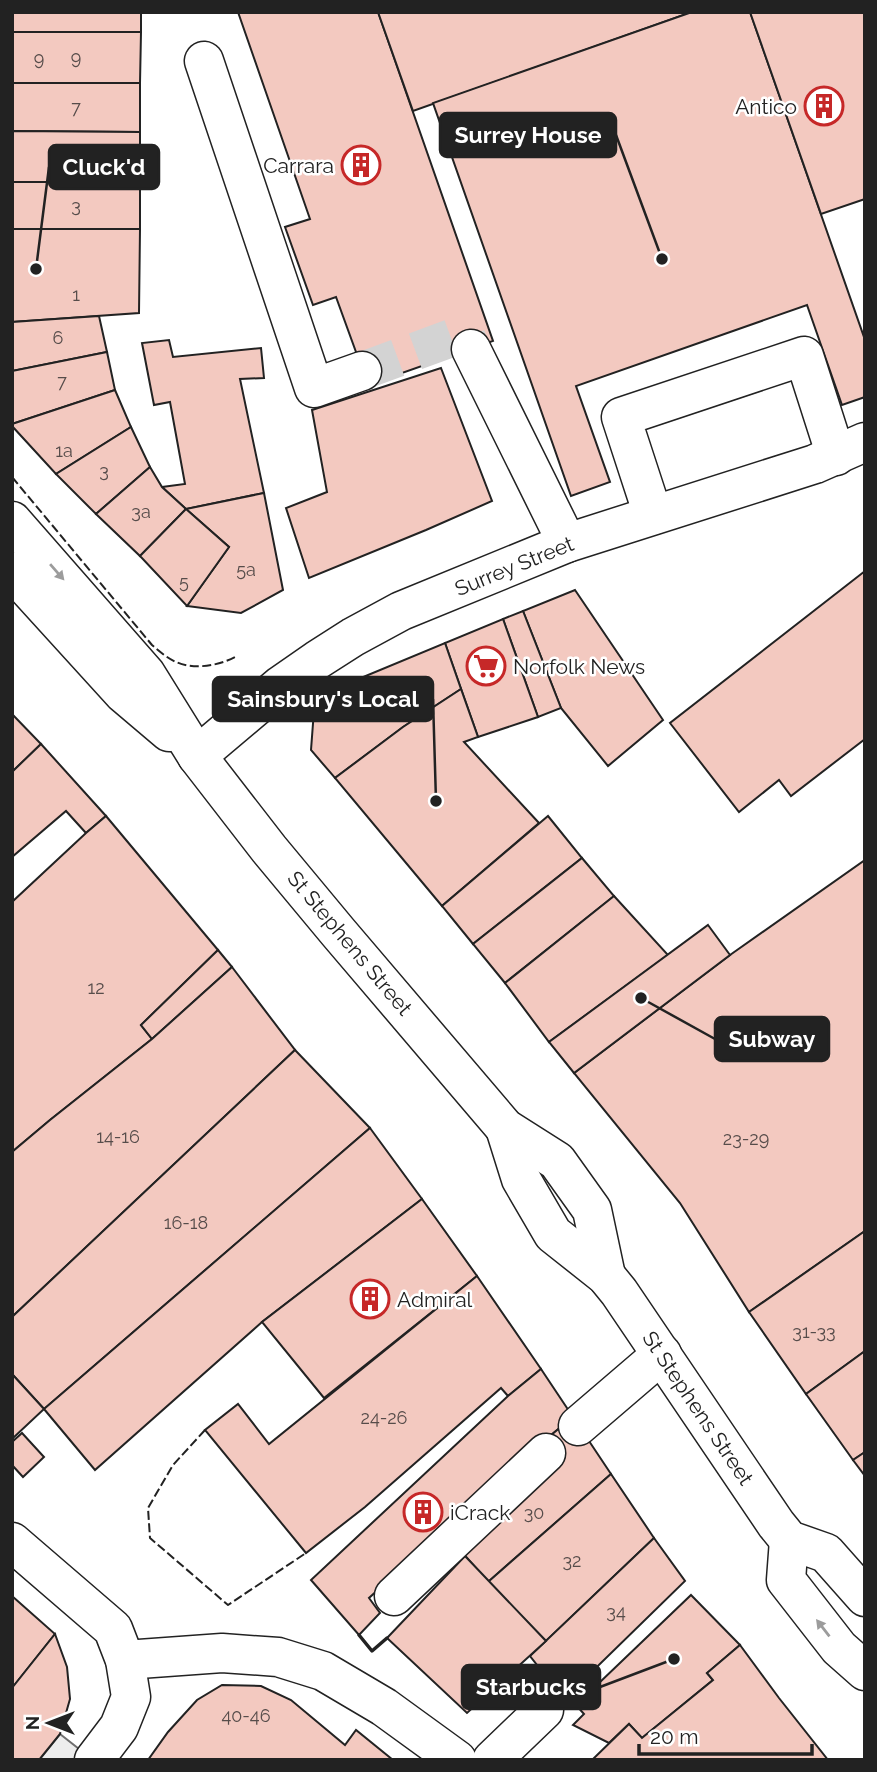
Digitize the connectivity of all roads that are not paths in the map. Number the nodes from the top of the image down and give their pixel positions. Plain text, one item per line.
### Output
1 (204, 61) dead end
2 (471, 349) tunnel mouth
3 (362, 371) tunnel mouth
4 (850, 449) edge
5 (653, 515) junction
6 (12, 521) edge
7 (567, 543) junction
8 (12, 571) edge
9 (197, 757) junction
10 (662, 1354) junction
11 (578, 1426) dead end
12 (546, 1453) dead end
13 (789, 1540) junction
14 (12, 1542) edge
15 (394, 1596) dead end
16 (865, 1597) edge
17 (119, 1644) junction
18 (865, 1671) edge
19 (544, 1710) dead end
20 (94, 1760) edge
21 (457, 1760) edge
22 (492, 1760) edge

1 - 3 street
2 - 7 street
4 - 5 street, Surrey Street
4 - 5 street
5 - 7 street, Surrey Street
6 -> 9 street, St Stephens Street
7 - 9 street, Surrey Street
8 - 9 street, St Stephens Street
9 - 10 street, St Stephens Street
10 - 11 street
10 - 13 street, St Stephens Street
12 - 15 street
13 - 16 street
18 -> 13 street
14 - 17 street
17 - 20 street
17 - 21 street
19 - 22 street

